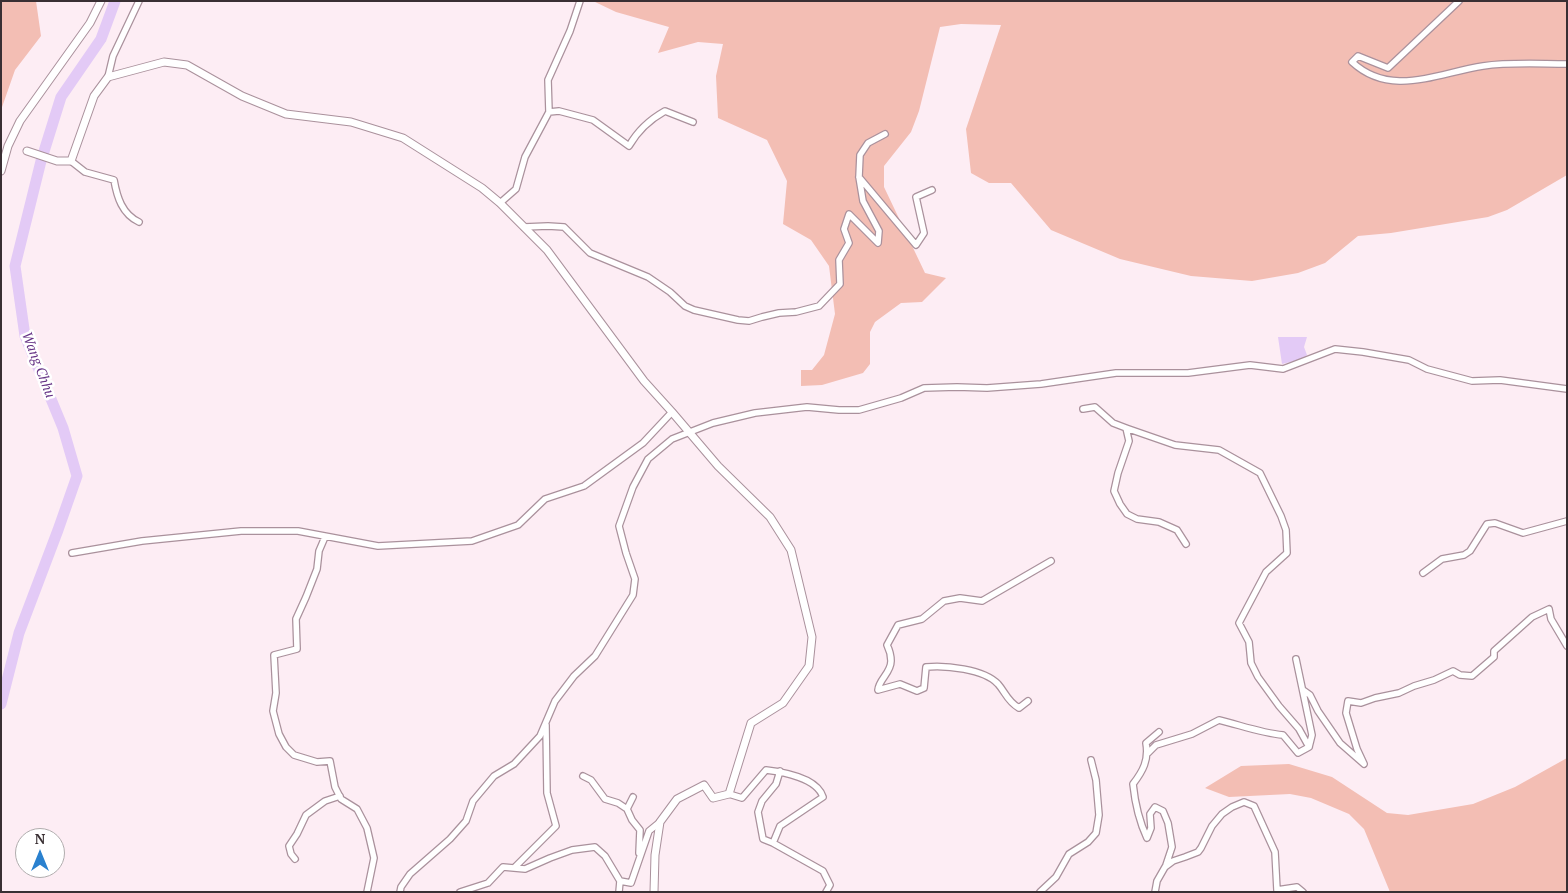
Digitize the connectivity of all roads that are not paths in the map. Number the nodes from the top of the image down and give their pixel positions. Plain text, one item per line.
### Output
1 (101, 1) edge
2 (138, 1) edge
3 (580, 1) edge
4 (1458, 1) edge
5 (1567, 64) edge
6 (108, 77) junction
7 (549, 112) junction
8 (693, 122) dead end
9 (884, 134) dead end
10 (27, 151) dead end
11 (71, 161) junction
12 (1, 171) edge
13 (859, 177) junction
14 (932, 190) dead end
15 (500, 203) junction
16 (139, 222) dead end
17 (524, 227) junction
18 (1567, 388) edge
19 (1083, 408) dead end
20 (672, 412) junction
21 (1126, 428) junction
22 (690, 432) junction
23 (1567, 521) edge
24 (325, 537) junction
25 (1186, 544) dead end
26 (72, 553) dead end
27 (1051, 561) dead end
28 (1424, 573) dead end
29 (1567, 646) edge
30 (1296, 659) dead end
31 (1303, 690) junction
32 (1028, 701) dead end
33 (546, 724) junction
34 (1159, 732) dead end
35 (1308, 747) junction
36 (1148, 753) junction
37 (1092, 760) dead end
38 (780, 772) junction
39 (583, 776) dead end
40 (729, 794) junction
41 (340, 796) junction
42 (633, 797) dead end
43 (627, 809) junction
44 (660, 822) junction
45 (773, 843) junction
46 (295, 859) dead end
47 (638, 862) junction
48 (1165, 867) junction
49 (515, 868) junction
50 (620, 881) junction
51 (367, 892) edge
52 (400, 892) edge
53 (460, 892) edge
54 (619, 892) edge
55 (654, 892) edge
56 (826, 892) edge
57 (1040, 892) edge
58 (1155, 892) edge
59 (1303, 892) edge

1 - 12 street
2 - 6 street
3 - 7 street
4 - 5 street
6 - 11 street
6 - 15 street
7 - 8 street
7 - 15 street
9 - 13 street
10 - 11 street
11 - 16 street
13 - 14 street
13 - 17 street
15 - 17 street
17 - 20 street
18 - 22 street
19 - 21 street
20 - 22 street
20 - 24 street
21 - 25 street
21 - 35 street
22 - 33 street
22 - 40 street
23 - 28 street
24 - 26 street
24 - 41 street
27 - 32 street
29 - 31 street
30 - 31 street
31 - 35 street
33 - 49 street
33 - 52 street
34 - 36 street
35 - 36 street
36 - 48 street
37 - 57 street
38 - 40 street
38 - 45 street
38 - 45 street
39 - 43 street
40 - 44 street
41 - 46 street
41 - 51 street
42 - 43 street
43 - 47 street
44 - 47 street
44 - 55 street
45 - 56 street
47 - 50 street
48 - 58 street
48 - 59 street
49 - 50 street
49 - 53 street
50 - 54 street

